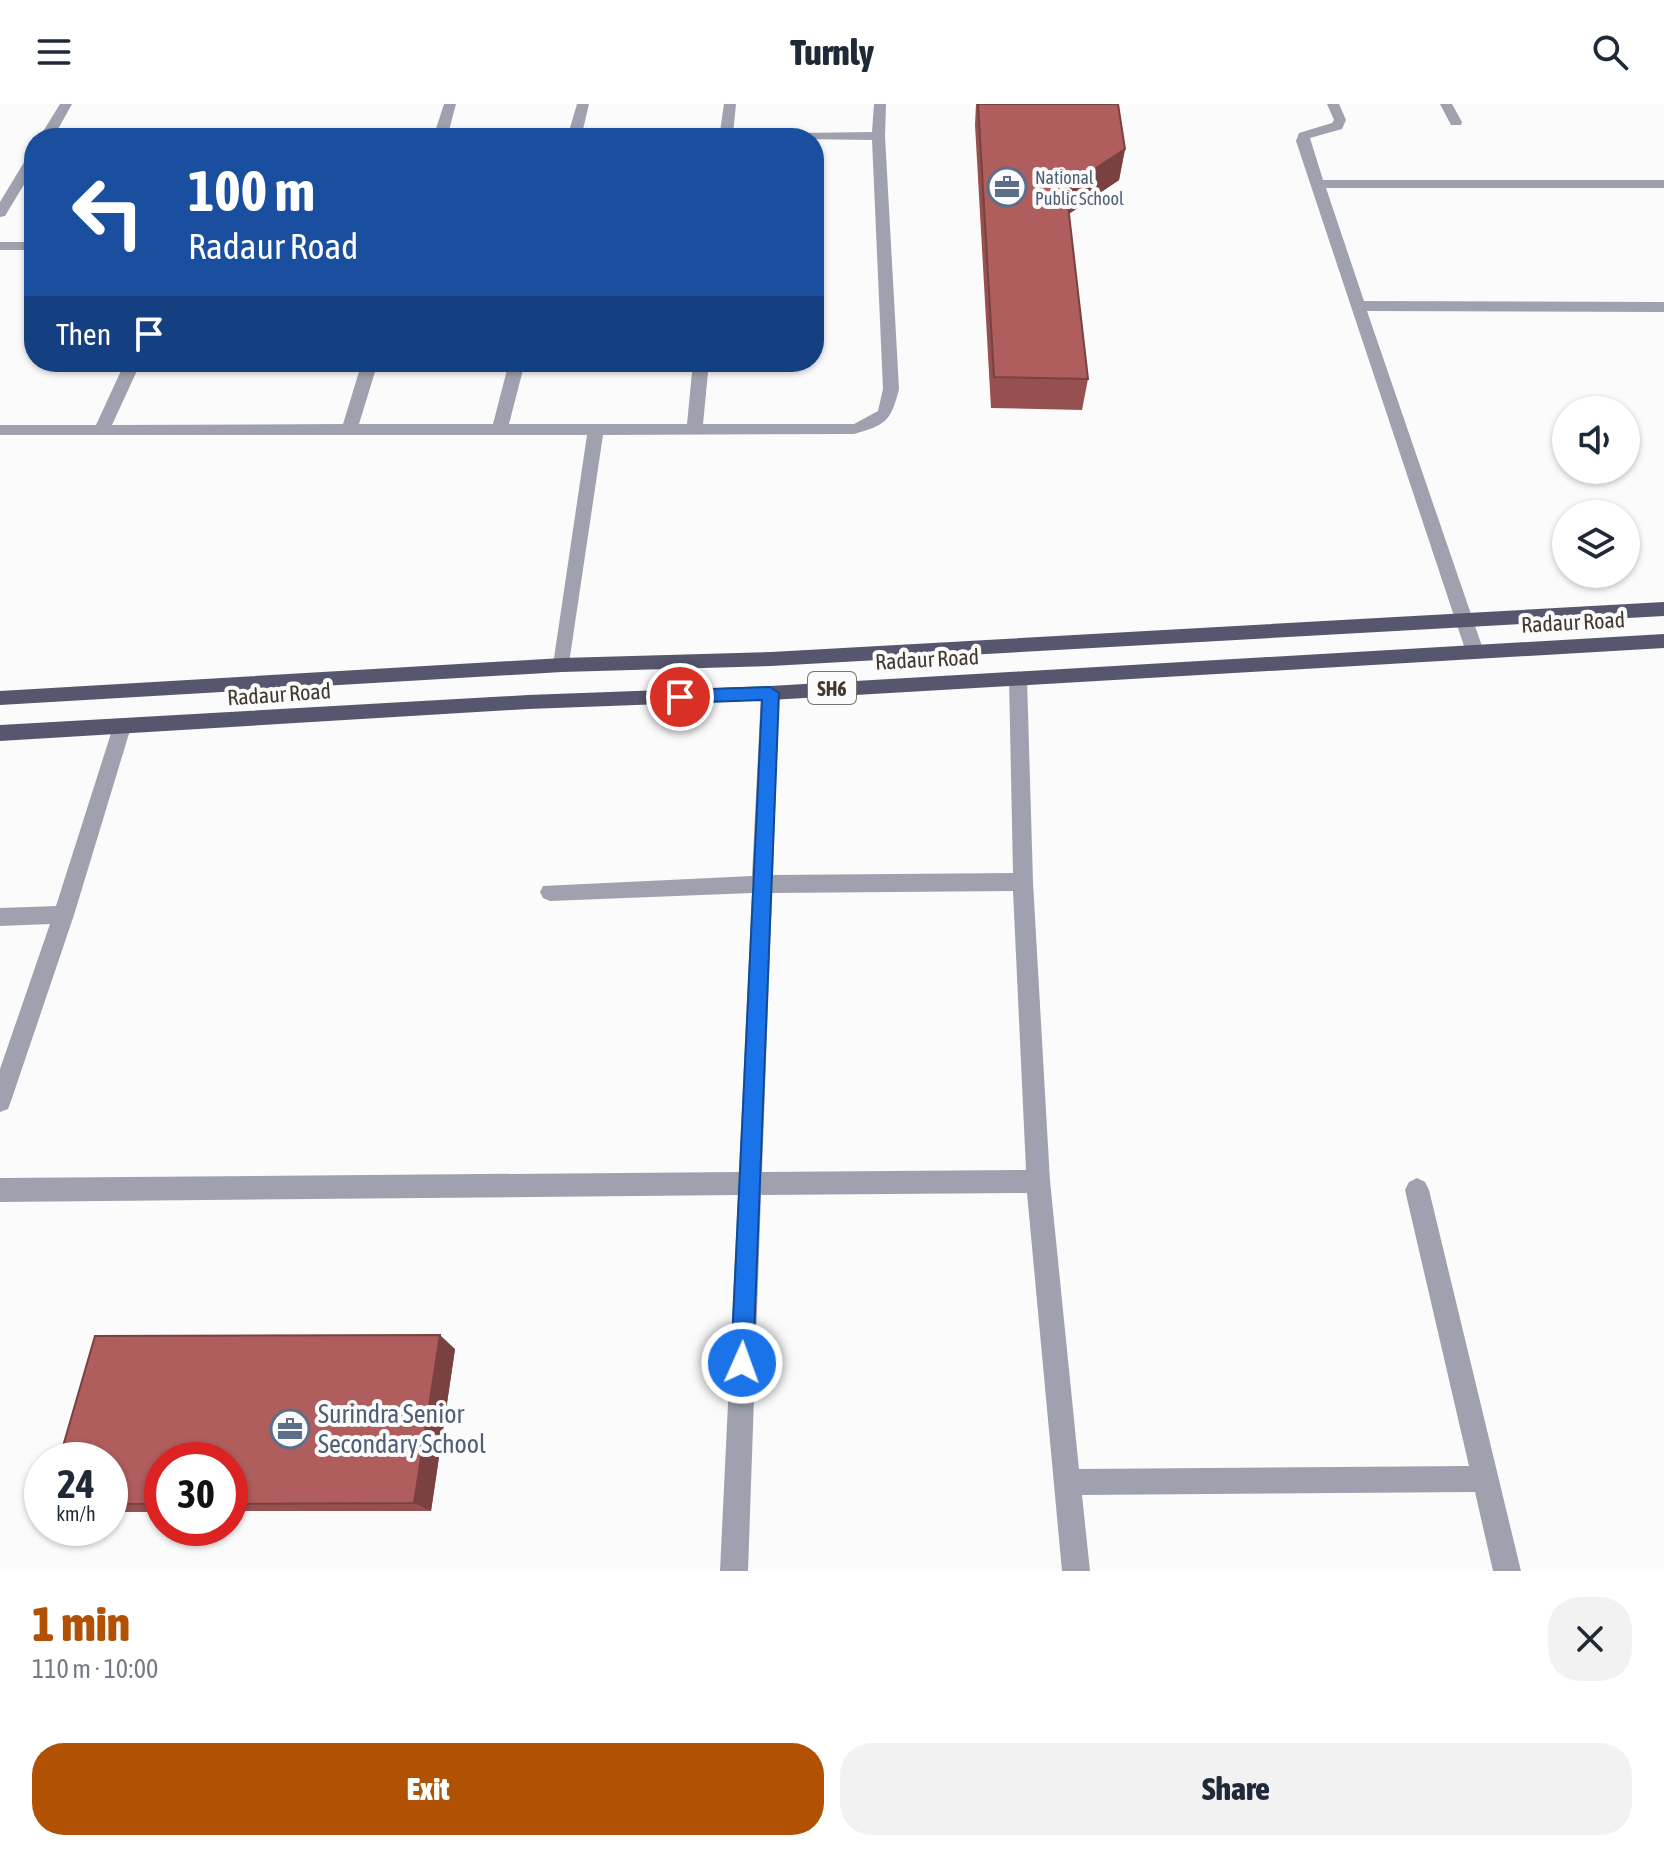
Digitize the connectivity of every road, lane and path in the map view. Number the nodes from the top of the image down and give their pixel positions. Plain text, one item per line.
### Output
1 (66, 104) edge
2 (450, 104) edge
3 (583, 104) edge
4 (730, 104) edge
5 (880, 104) edge
6 (1333, 104) edge
7 (1446, 104) edge
8 (1456, 122) dead end
9 (52, 128) edge
10 (443, 128) edge
11 (577, 128) edge
12 (729, 128) edge
13 (878, 136) junction
14 (824, 137) edge
15 (24, 173) edge
16 (1319, 184) junction
17 (1664, 184) edge
18 (0, 213) edge
19 (0, 246) edge
20 (24, 246) edge
21 (1360, 306) junction
22 (1664, 307) edge
23 (128, 372) edge
24 (367, 372) edge
25 (514, 372) edge
26 (700, 372) edge
27 (500, 429) junction
28 (596, 429) junction
29 (694, 429) junction
30 (0, 430) edge
31 (101, 430) junction
32 (349, 430) junction
33 (1664, 609) edge
34 (1465, 620) junction
35 (1664, 641) edge
36 (1475, 652) junction
37 (562, 665) junction
38 (1018, 678) junction
39 (770, 693) junction
40 (0, 698) edge
41 (122, 727) junction
42 (0, 733) edge
43 (1023, 882) junction
44 (762, 884) junction
45 (550, 892) dead end
46 (64, 915) junction
47 (0, 917) edge
48 (0, 1101) edge
49 (1038, 1181) junction
50 (749, 1184) junction
51 (0, 1190) edge
52 (1417, 1190) dead end
53 (1485, 1479) junction
54 (1067, 1482) junction
55 (734, 1571) edge
56 (1076, 1571) edge
57 (1507, 1571) edge

1 - 9 street
2 - 10 street
3 - 11 street
4 - 12 street
5 - 13 street
6 - 16 street
7 - 8 street
13 - 14 street
13 - 29 street
15 - 18 street
16 - 17 street
16 - 21 street
19 - 20 street
21 - 22 street
21 - 34 street
23 - 31 street
24 - 32 street
25 - 27 street
26 - 29 street
27 - 28 street
27 - 32 street
28 - 29 street
28 - 37 street
30 - 31 street
31 - 32 street
33 - 34 main road, Radaur Road / SH6
34 - 36 street
34 - 37 main road, Radaur Road / SH6
35 - 36 main road, Radaur Road / SH6
36 - 38 main road, Radaur Road / SH6
37 - 40 main road, Radaur Road / SH6
38 - 39 main road, Radaur Road / SH6
38 - 43 street
39 - 41 main road, Radaur Road / SH6
39 - 44 street
41 - 42 main road, Radaur Road / SH6
41 - 46 street
43 - 44 street
43 - 49 street
44 - 45 street
44 - 50 street
46 - 47 street
46 - 48 street
49 - 50 street
49 - 54 street
50 - 51 street
50 - 55 street
52 - 53 street
53 - 54 street
53 - 57 street
54 - 56 street

